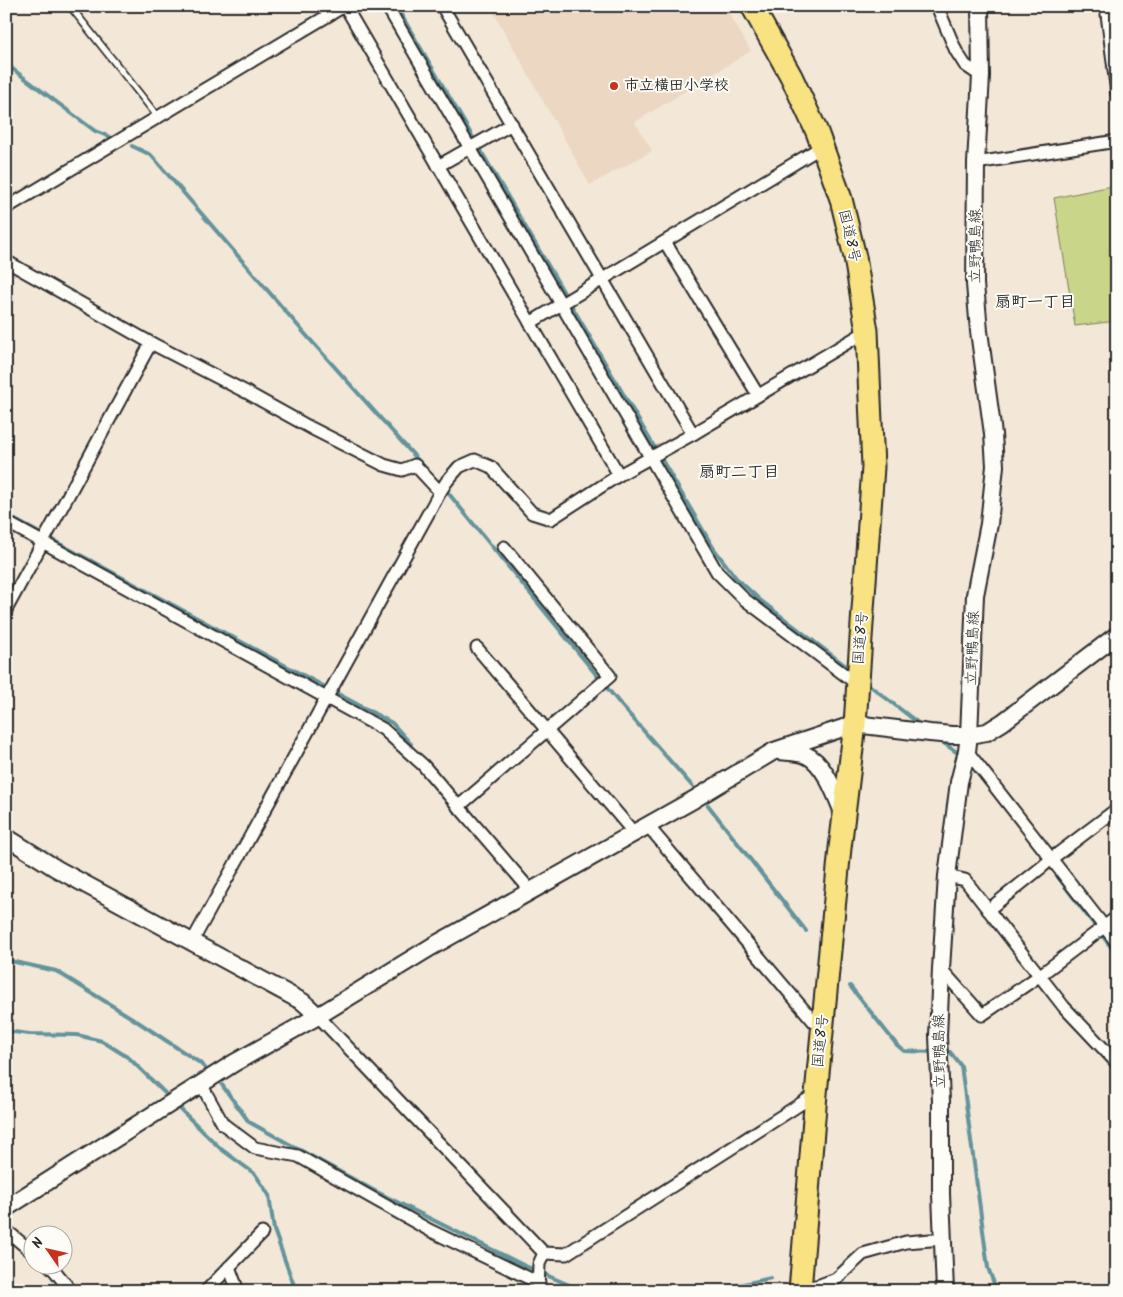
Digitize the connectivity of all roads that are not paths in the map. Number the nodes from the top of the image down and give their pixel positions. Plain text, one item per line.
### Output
1 (70, 6) edge
2 (344, 6) edge
3 (387, 6) edge
4 (442, 6) edge
5 (752, 6) edge
6 (937, 6) edge
7 (980, 6) edge
8 (1106, 6) edge
9 (981, 76) junction
10 (1117, 94) edge
11 (158, 117) junction
12 (512, 124) junction
13 (1117, 141) edge
14 (823, 146) junction
15 (470, 148) junction
16 (976, 163) junction
17 (438, 166) junction
18 (6, 208) edge
19 (665, 242) junction
20 (6, 261) edge
21 (603, 278) junction
22 (561, 304) junction
23 (530, 323) junction
24 (867, 332) junction
25 (151, 343) junction
26 (758, 395) junction
27 (693, 434) junction
28 (650, 457) junction
29 (619, 475) junction
30 (440, 492) junction
31 (6, 522) edge
32 (46, 537) junction
33 (504, 547) dead end
34 (6, 610) edge
35 (1117, 635) edge
36 (477, 648) dead end
37 (857, 684) junction
38 (329, 693) junction
39 (855, 724) junction
40 (547, 730) junction
41 (968, 743) junction
42 (774, 751) junction
43 (458, 807) junction
44 (1117, 809) edge
45 (844, 815) junction
46 (641, 829) junction
47 (6, 837) edge
48 (1048, 862) junction
49 (947, 876) junction
50 (530, 891) junction
51 (988, 910) junction
52 (1117, 917) edge
53 (1099, 930) junction
54 (192, 942) junction
55 (1117, 943) edge
56 (941, 969) junction
57 (1039, 976) junction
58 (318, 1016) junction
59 (822, 1031) junction
60 (1117, 1063) edge
61 (201, 1084) junction
62 (816, 1094) junction
63 (6, 1208) edge
64 (6, 1230) edge
65 (262, 1233) dead end
66 (943, 1239) junction
67 (22, 1244) edge
68 (544, 1253) junction
69 (229, 1267) junction
70 (57, 1274) edge
71 (538, 1287) edge
72 (800, 1290) edge
73 (71, 1291) edge
74 (206, 1291) edge
75 (238, 1291) edge
76 (945, 1291) edge

1 - 11 lane
2 - 11 street
2 - 17 street
3 - 15 street
4 - 12 street
5 - 14 highway, 国道8号
6 - 9 street
7 - 9 street, 立野鴨島線
8 - 10 street
9 - 16 street, 立野鴨島線
11 - 18 street
12 - 15 street
12 - 21 street
13 - 16 street
14 - 19 street
14 - 24 highway, 国道8号
15 - 17 street
15 - 22 street
16 - 41 street, 立野鴨島線
17 - 23 street
19 - 21 street
19 - 26 street
20 - 25 street
21 - 22 street
21 - 27 street
22 - 23 street
22 - 28 street
23 - 29 street
24 - 26 street
24 - 37 highway, 国道8号
25 - 30 street
25 - 32 street
26 - 27 street
27 - 28 street
28 - 29 street
28 - 37 street
29 - 30 street
30 - 38 street
31 - 32 street
32 - 34 street
32 - 38 street
33 - 40 street
35 - 41 street
36 - 40 street
37 - 39 highway, 国道8号
38 - 43 street
38 - 54 street
39 - 41 street
39 - 42 street
39 - 45 highway, 国道8号
40 - 43 street
40 - 46 street
41 - 48 street
41 - 49 street, 立野鴨島線
42 - 45 street
42 - 46 street
43 - 50 street
44 - 48 street
45 - 59 highway, 国道8号
46 - 50 street
46 - 59 street
47 - 54 street
48 - 51 street
48 - 53 street
49 - 51 street
49 - 56 street, 立野鴨島線
50 - 58 street
51 - 57 street
52 - 53 street
53 - 55 street
53 - 57 street
54 - 58 street
56 - 57 street
56 - 66 street, 立野鴨島線
57 - 60 street
58 - 61 street
58 - 68 street
59 - 62 highway, 国道8号
61 - 63 street
61 - 71 street
62 - 68 street
62 - 72 highway, 国道8号
64 - 67 street
65 - 69 street
66 - 72 street
66 - 76 street, 立野鴨島線
68 - 71 street
69 - 74 street
69 - 75 street
70 - 73 street

